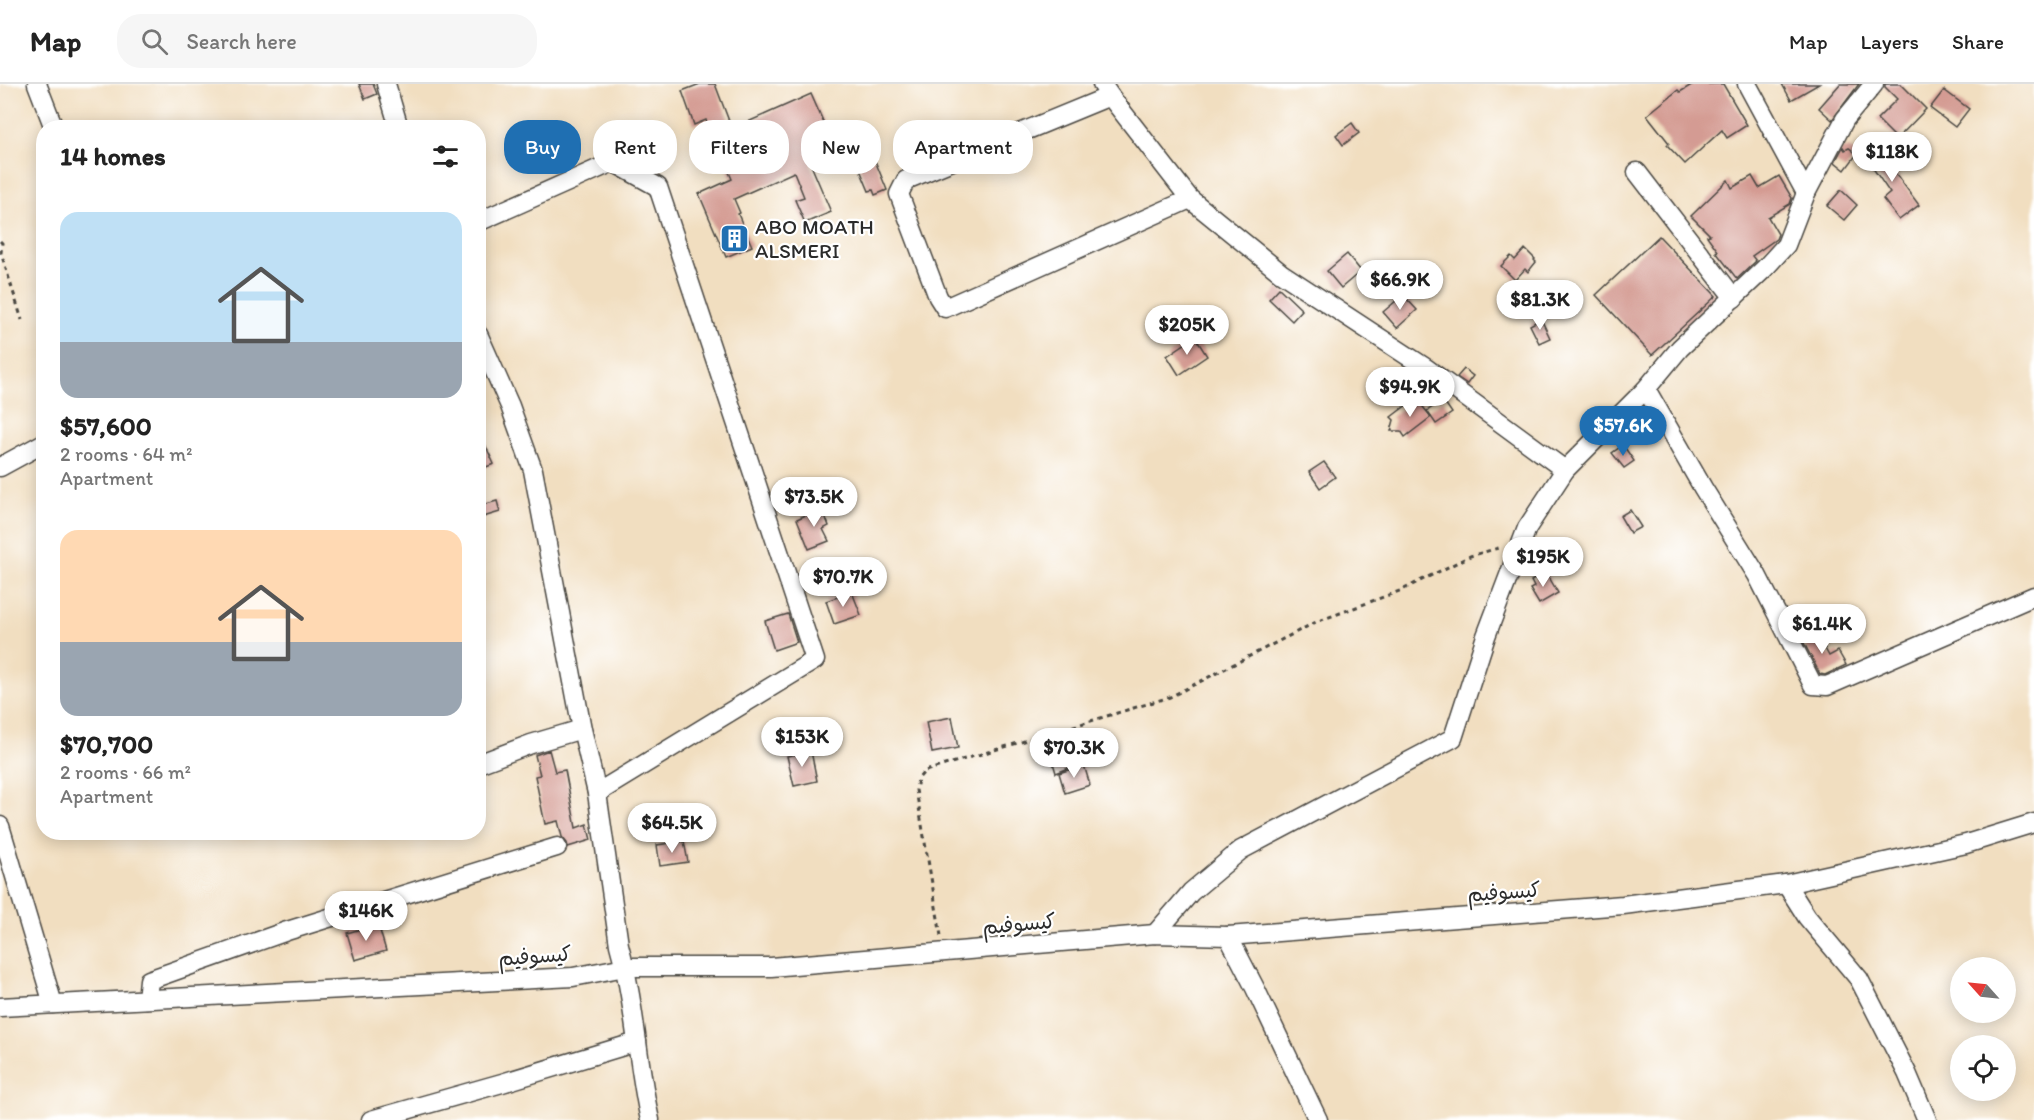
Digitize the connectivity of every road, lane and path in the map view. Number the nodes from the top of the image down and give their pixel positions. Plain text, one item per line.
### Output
1 (38, 84) edge
2 (386, 84) edge
3 (1747, 84) edge
4 (1874, 84) edge
5 (1106, 90) edge
6 (51, 120) edge
7 (397, 120) edge
8 (1637, 172) dead end
9 (1806, 193) junction
10 (1190, 199) junction
11 (486, 218) edge
12 (0, 241) edge
13 (1734, 298) junction
14 (22, 320) dead end
15 (486, 352) edge
16 (1646, 388) junction
17 (36, 448) edge
18 (0, 467) edge
19 (1565, 470) junction
20 (1522, 542) junction
21 (2034, 596) edge
22 (582, 729) junction
23 (486, 761) edge
24 (597, 793) junction
25 (2034, 823) edge
26 (0, 826) edge
27 (557, 847) dead end
28 (1786, 884) junction
29 (1155, 934) junction
30 (1228, 936) junction
31 (944, 952) junction
32 (626, 967) junction
33 (147, 999) junction
34 (54, 1004) junction
35 (0, 1007) edge
36 (637, 1041) junction
37 (371, 1120) edge
38 (650, 1120) edge
39 (1318, 1120) edge
40 (1927, 1120) edge

1 - 6 street
2 - 7 street
3 - 9 street
4 - 9 street
5 - 10 street
5 - 10 street
8 - 13 street
9 - 13 street
10 - 19 street
11 - 24 street
12 - 14 path
13 - 16 street
15 - 22 street
16 - 19 street
16 - 21 street
17 - 18 street
19 - 20 street
20 - 29 street
20 - 31 path
22 - 23 street
22 - 24 street
24 - 32 street
25 - 28 street, كيسوفيم
26 - 34 street
27 - 33 street
28 - 30 street, كيسوفيم
28 - 40 street
29 - 30 street, كيسوفيم
29 - 31 street, كيسوفيم
30 - 39 street
31 - 32 street, كيسوفيم
32 - 33 street, كيسوفيم
32 - 36 street
33 - 34 street, كيسوفيم
34 - 35 street, كيسوفيم
36 - 37 street
36 - 38 street

